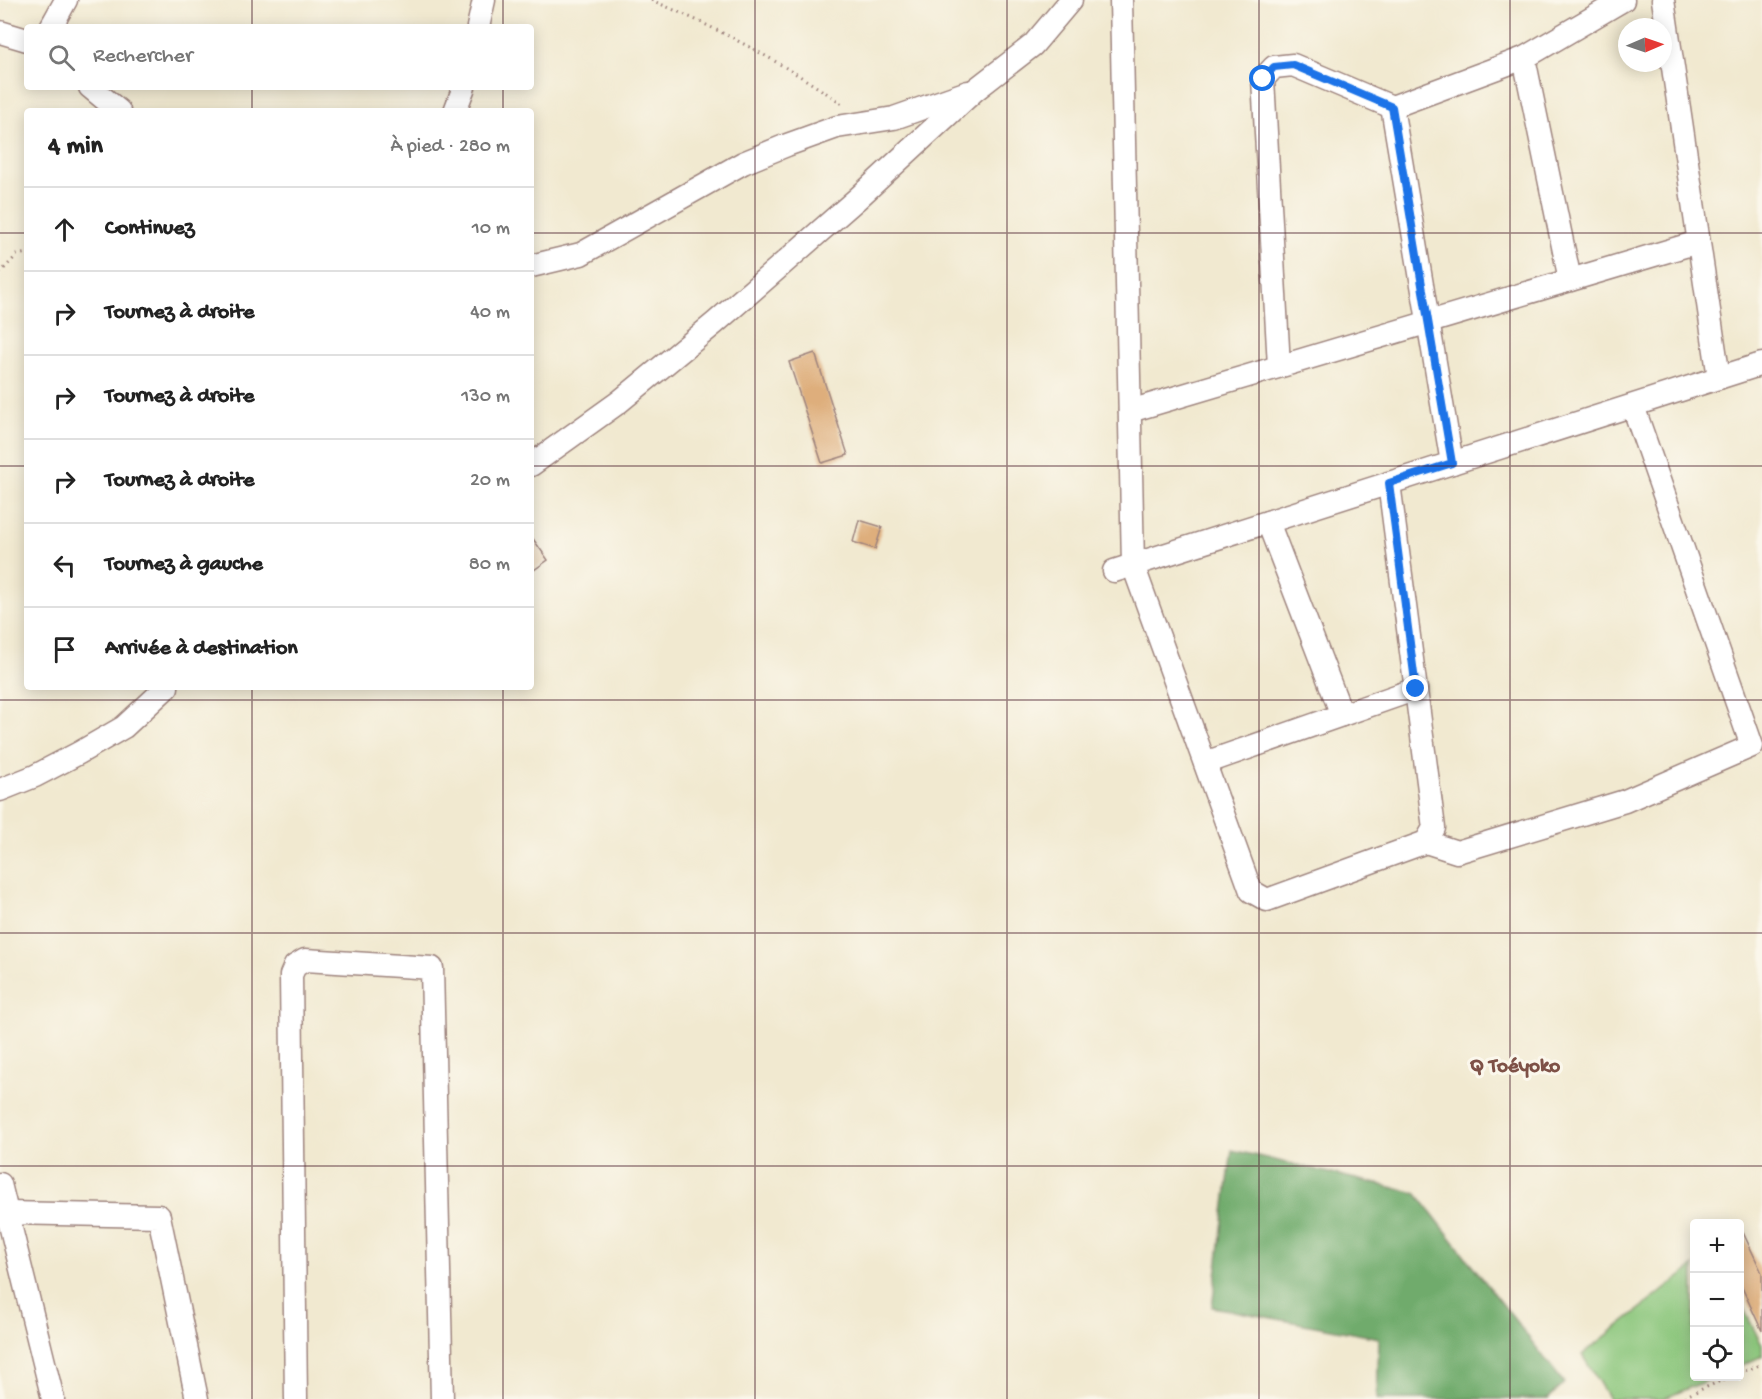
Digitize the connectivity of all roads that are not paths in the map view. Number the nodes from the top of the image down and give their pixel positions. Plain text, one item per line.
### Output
1 (66, 0) edge
2 (484, 0) edge
3 (1071, 0) edge
4 (1121, 0) edge
5 (1623, 0) edge
6 (1663, 0) edge
7 (53, 24) edge
8 (479, 24) edge
9 (0, 32) edge
10 (24, 39) edge
11 (1524, 58) junction
12 (94, 90) edge
13 (463, 90) edge
14 (975, 90) junction
15 (1392, 107) junction
16 (115, 108) edge
17 (456, 108) edge
18 (1698, 242) junction
19 (534, 265) edge
20 (1570, 280) junction
21 (1428, 322) junction
22 (1762, 364) edge
23 (1279, 366) junction
24 (1719, 378) junction
25 (1633, 406) junction
26 (1130, 411) junction
27 (534, 463) edge
28 (1452, 463) junction
29 (1389, 483) junction
30 (1268, 522) junction
31 (1123, 568) junction
32 (1416, 689) junction
33 (164, 690) edge
34 (1342, 715) junction
35 (1205, 764) junction
36 (0, 790) edge
37 (1426, 842) junction
38 (0, 1184) edge
39 (4, 1214) edge
40 (52, 1399) edge
41 (197, 1399) edge
42 (296, 1399) edge
43 (442, 1399) edge

1 - 7 street
2 - 8 street
3 - 14 street
4 - 26 street
5 - 11 street
6 - 18 street
9 - 10 street
11 - 15 street
11 - 20 street
12 - 16 street
13 - 17 street
14 - 19 street
14 - 27 street
15 - 21 street
15 - 23 street
18 - 20 street
18 - 24 street
20 - 21 street
21 - 23 street
21 - 28 street
22 - 24 street
23 - 26 street
24 - 25 street
25 - 28 street
25 - 37 street
26 - 31 street
28 - 29 street
29 - 30 street
29 - 32 street
30 - 31 street
30 - 34 street
31 - 35 street
32 - 34 street
32 - 37 street
33 - 36 street
34 - 35 street
35 - 37 street
38 - 39 street
39 - 40 street
39 - 41 street
42 - 43 street

